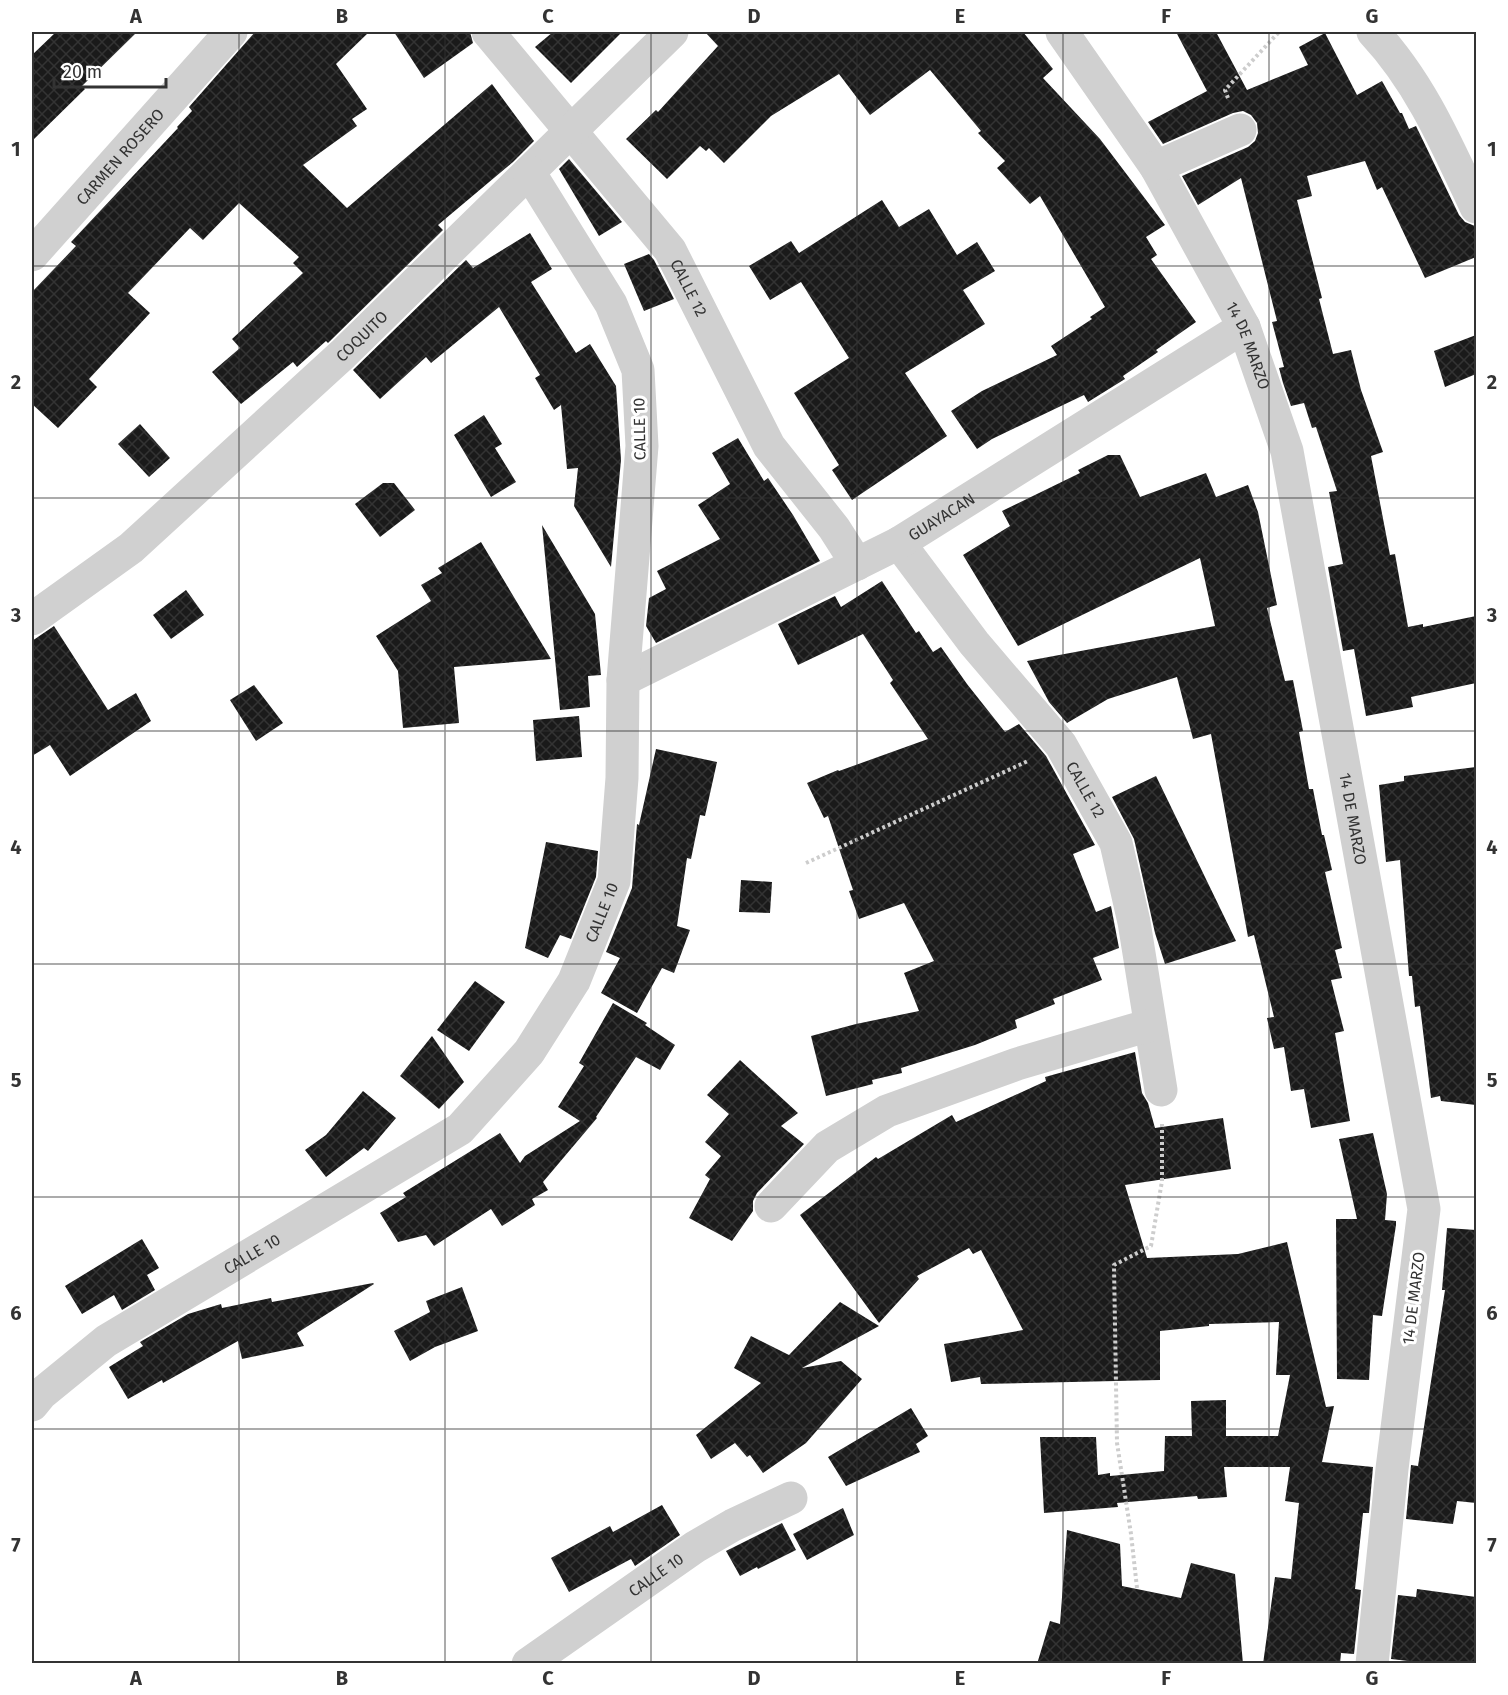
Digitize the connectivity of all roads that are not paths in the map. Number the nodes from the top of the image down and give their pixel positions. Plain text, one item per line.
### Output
1 (231, 32) edge
2 (488, 32) edge
3 (672, 32) edge
4 (1062, 32) edge
5 (1373, 32) edge
6 (570, 129) junction
7 (1240, 130) road end
8 (1156, 167) junction
9 (529, 171) junction
10 (1476, 207) edge
11 (32, 255) edge
12 (1245, 327) junction
13 (899, 543) junction
14 (857, 564) junction
15 (32, 619) edge
16 (623, 680) junction
17 (1150, 1025) junction
18 (1161, 1090) road end
19 (771, 1206) dead end
20 (32, 1405) edge
21 (791, 1498) dead end
22 (528, 1664) edge
23 (1372, 1664) edge

1 - 11 street, CARMEN ROSERO
2 - 6 street, CALLE 12
3 - 6 street, COQUITO
4 - 8 street, 14 DE MARZO
5 - 10 street
6 - 9 street, COQUITO
6 - 14 street, CALLE 12
7 - 8 street
8 - 12 street, 14 DE MARZO
9 - 15 street, COQUITO
9 - 16 street, CALLE 10
12 - 13 street, GUAYACAN
12 - 23 street, 14 DE MARZO
13 - 14 street, GUAYACAN
13 - 17 street, CALLE 12
14 - 16 street, GUAYACAN
16 - 20 street, CALLE 10
17 - 18 street, CALLE 12
17 - 19 street
21 - 22 street, CALLE 10

